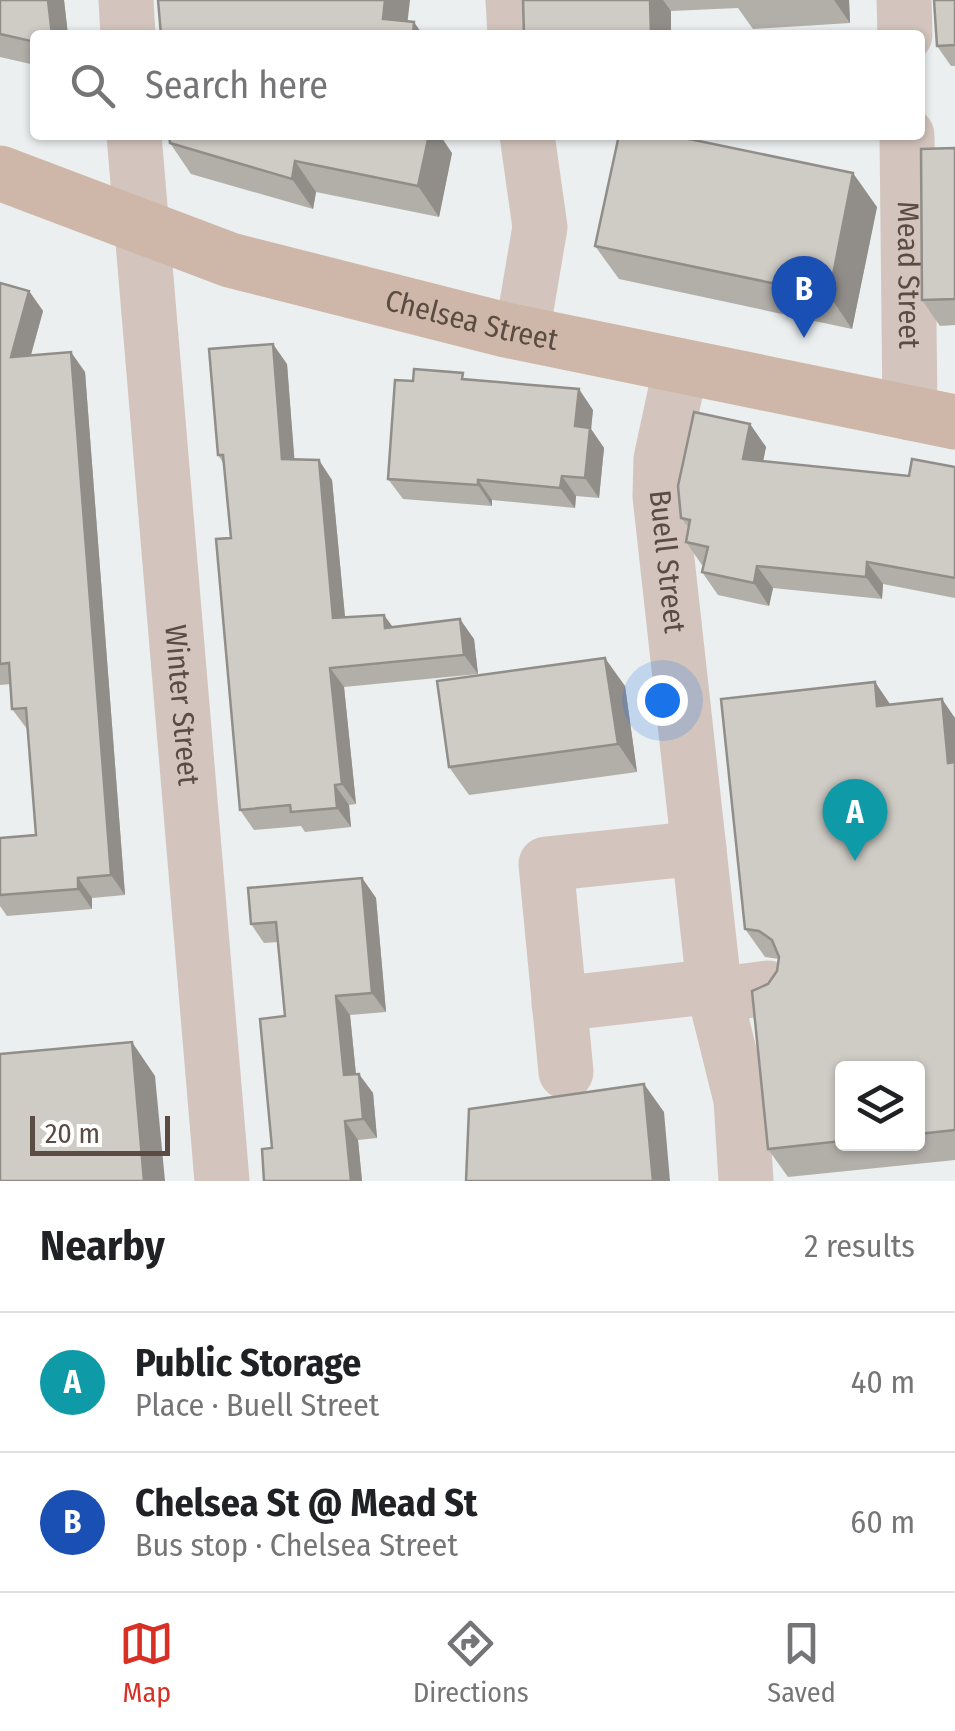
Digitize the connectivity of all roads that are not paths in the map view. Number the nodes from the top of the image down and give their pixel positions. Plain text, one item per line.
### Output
1 (126, 0) edge
2 (513, 0) edge
3 (904, 0) edge
4 (128, 30) edge
5 (515, 30) edge
6 (905, 30) edge
7 (135, 140) edge
8 (528, 140) edge
9 (908, 140) edge
10 (0, 173) edge
11 (144, 228) junction
12 (522, 333) junction
13 (681, 366) junction
14 (933, 418) edge
15 (698, 848) junction
16 (768, 988) edge
17 (714, 990) junction
18 (559, 1004) junction
19 (566, 1072) dead end
20 (222, 1181) edge
21 (746, 1181) edge

1 - 4 street
2 - 5 street
3 - 6 street
7 - 11 street, Winter Street
8 - 12 street
9 - 14 street, Mead Street
10 - 11 main road, Chelsea Street
11 - 12 main road, Chelsea Street
11 - 20 street, Winter Street
12 - 13 main road, Chelsea Street
13 - 14 main road, Chelsea Street
13 - 15 street, Buell Street
15 - 17 street, Buell Street
15 - 18 street
16 - 17 street
17 - 18 street
17 - 21 street, Buell Street
18 - 19 street

